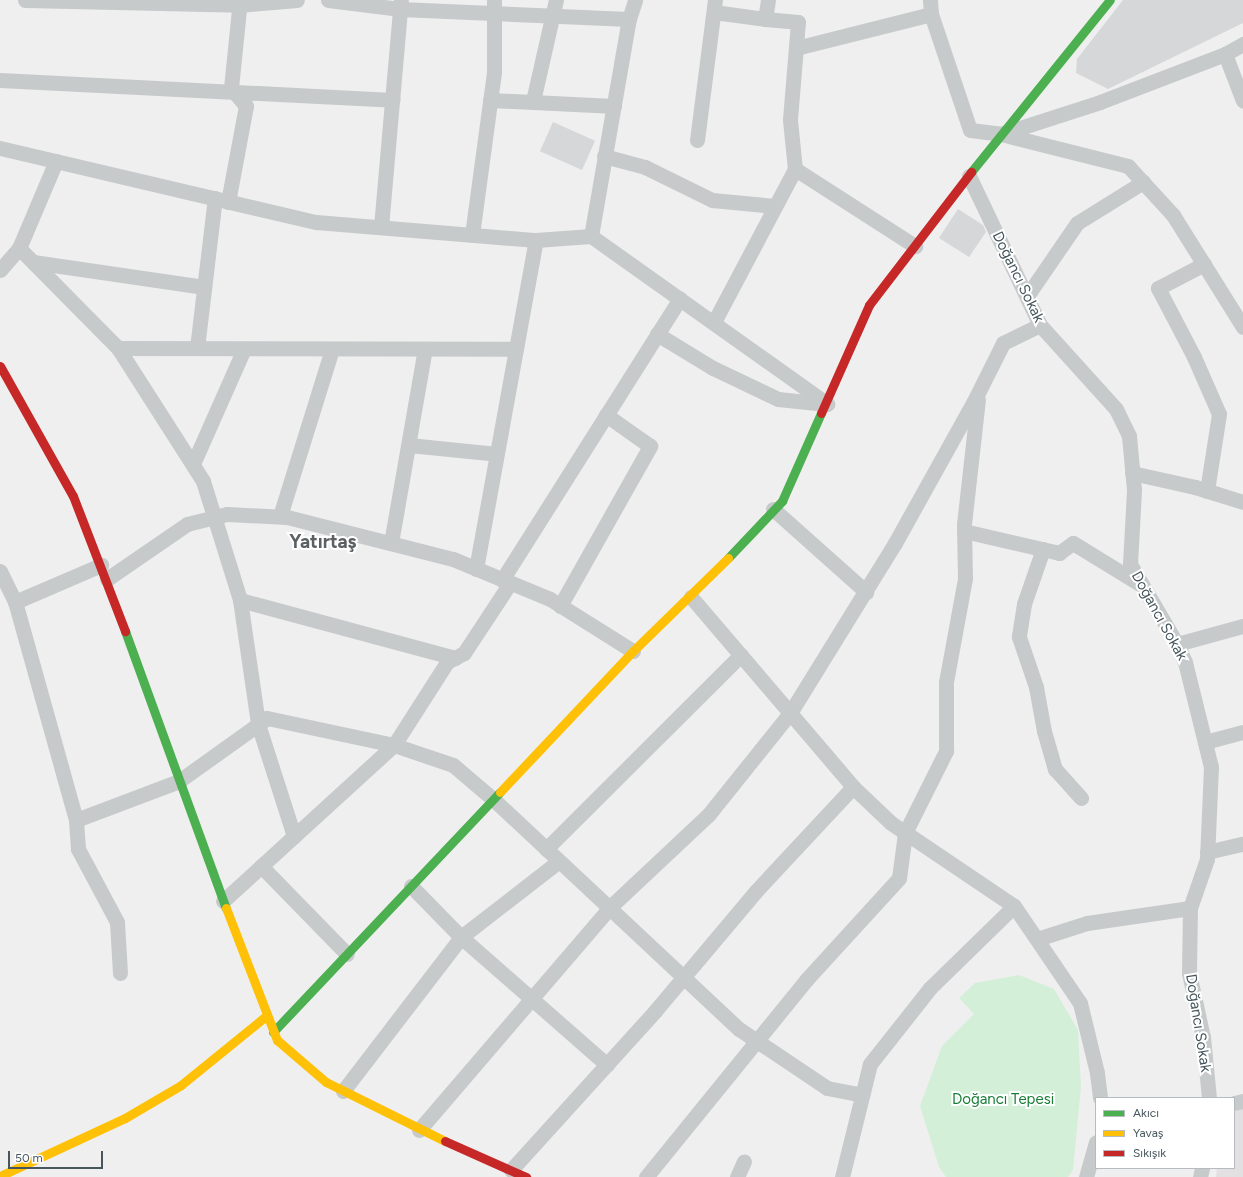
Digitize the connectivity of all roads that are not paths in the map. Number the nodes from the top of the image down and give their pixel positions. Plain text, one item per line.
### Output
1 (25, 0) edge
2 (297, 0) edge
3 (328, 0) edge
4 (635, 0) edge
5 (768, 0) edge
6 (1110, 0) edge
7 (240, 2) edge
8 (401, 4) edge
9 (494, 6) edge
10 (714, 6) edge
11 (555, 7) edge
12 (931, 7) edge
13 (629, 19) junction
14 (766, 19) junction
15 (1243, 44) edge
16 (796, 48) junction
17 (1225, 54) junction
18 (0, 80) edge
19 (234, 92) junction
20 (392, 100) junction
21 (490, 100) junction
22 (534, 101) junction
23 (1243, 101) edge
24 (614, 106) junction
25 (1001, 134) junction
26 (697, 140) dead end
27 (0, 148) edge
28 (604, 156) junction
29 (56, 161) junction
30 (795, 169) junction
31 (969, 176) junction
32 (1143, 182) junction
33 (221, 200) junction
34 (775, 206) junction
35 (381, 228) junction
36 (472, 235) junction
37 (591, 236) junction
38 (536, 240) junction
39 (915, 246) junction
40 (18, 248) junction
41 (33, 262) junction
42 (1204, 264) junction
43 (0, 270) edge
44 (204, 287) junction
45 (1027, 296) junction
46 (680, 298) junction
47 (714, 322) junction
48 (1040, 325) junction
49 (1243, 327) edge
50 (657, 334) junction
51 (118, 348) junction
52 (197, 348) junction
53 (244, 349) junction
54 (332, 349) junction
55 (425, 349) junction
56 (516, 349) junction
57 (0, 366) edge
58 (979, 391) junction
59 (827, 404) junction
60 (606, 415) junction
61 (408, 445) junction
62 (497, 454) junction
63 (193, 464) junction
64 (1132, 473) junction
65 (1207, 491) junction
66 (1243, 502) edge
67 (773, 509) junction
68 (280, 516) junction
69 (215, 517) junction
70 (964, 531) junction
71 (392, 544) junction
72 (1043, 549) junction
73 (101, 565) junction
74 (476, 569) junction
75 (0, 571) edge
76 (107, 579) junction
77 (506, 581) junction
78 (1142, 585) junction
79 (866, 592) junction
80 (691, 597) junction
81 (240, 600) junction
82 (15, 602) junction
83 (560, 606) junction
84 (1243, 626) edge
85 (1177, 644) junction
86 (633, 650) junction
87 (741, 655) junction
88 (455, 658) junction
89 (790, 713) junction
90 (258, 724) junction
91 (1243, 732) edge
92 (1205, 742) junction
93 (394, 745) junction
94 (179, 781) junction
95 (853, 787) junction
96 (493, 798) junction
97 (1081, 798) dead end
98 (76, 820) junction
99 (906, 833) junction
100 (294, 836) junction
101 (1243, 844) edge
102 (546, 849) junction
103 (1207, 852) junction
104 (559, 861) junction
105 (261, 866) junction
106 (411, 886) junction
107 (222, 901) junction
108 (1014, 906) junction
109 (609, 908) junction
110 (1190, 908) junction
111 (461, 937) junction
112 (1037, 939) junction
113 (347, 954) junction
114 (120, 972) dead end
115 (684, 977) junction
116 (530, 997) junction
117 (267, 1015) junction
118 (273, 1032) junction
119 (756, 1041) junction
120 (607, 1064) junction
121 (343, 1091) junction
122 (862, 1095) junction
123 (1100, 1097) edge
124 (1209, 1097) edge
125 (419, 1130) junction
126 (1095, 1146) edge
127 (744, 1161) dead end
128 (511, 1170) junction
129 (0, 1176) edge
130 (526, 1177) edge
131 (646, 1177) edge
132 (737, 1177) edge
133 (842, 1177) edge
134 (1086, 1177) edge

1 - 7 street
2 - 7 street
3 - 8 street
4 - 13 street
5 - 14 street
6 - 25 street
7 - 19 street
8 - 9 street
8 - 20 street
9 - 11 street
9 - 21 street
10 - 14 street
10 - 26 street
11 - 13 street
11 - 22 street
12 - 16 street
12 - 25 street
13 - 24 street
14 - 16 street
15 - 17 street
16 - 30 street
17 - 23 street
17 - 25 street
18 - 19 street
19 - 20 street
19 - 33 street
20 - 35 street
21 - 22 street
21 - 36 street
22 - 24 street
24 - 28 street
25 - 31 street
25 - 32 street
27 - 29 street
28 - 34 street
28 - 37 street
29 - 33 street
29 - 40 street
30 - 34 street
30 - 39 street
31 - 39 street
31 - 45 street, Doğancı Sokak
32 - 42 street
32 - 45 street
33 - 35 street
33 - 44 street
34 - 47 street
35 - 36 street
36 - 38 street
37 - 38 street
37 - 46 street
38 - 56 street
39 - 59 street
40 - 41 street
40 - 43 street
41 - 44 street
41 - 51 street
42 - 49 street
42 - 65 street
44 - 52 street
45 - 48 street, Doğancı Sokak
46 - 47 street
46 - 50 street
47 - 59 street
48 - 58 street
48 - 64 street, Doğancı Sokak
50 - 59 street
50 - 60 street
51 - 52 street
51 - 63 street
52 - 53 street
53 - 54 street
53 - 63 street
54 - 55 street
54 - 68 street
55 - 56 street
55 - 61 street
56 - 62 street
57 - 73 street
58 - 70 street
58 - 79 street
59 - 67 street
60 - 77 street
60 - 83 street
61 - 62 street
61 - 71 street
62 - 74 street
63 - 69 street
64 - 65 street
64 - 78 street, Doğancı Sokak
65 - 66 street
67 - 79 street
67 - 80 street
68 - 69 street
68 - 71 street
69 - 76 street
69 - 81 street
70 - 72 street
70 - 99 street
71 - 74 street
72 - 78 street
72 - 97 street
73 - 76 street
73 - 82 street
74 - 77 street
75 - 82 street
76 - 94 street
77 - 83 street
77 - 88 street
78 - 85 street, Doğancı Sokak
79 - 89 street
80 - 86 street
80 - 87 street
81 - 88 street
81 - 90 street
82 - 98 street
83 - 86 street
84 - 85 street
85 - 92 street, Doğancı Sokak
86 - 96 street
87 - 89 street
87 - 102 street
88 - 93 street
89 - 95 street
89 - 109 street
90 - 93 street
90 - 94 street
90 - 100 street
91 - 92 street
92 - 103 street, Doğancı Sokak
93 - 96 street
93 - 100 street
94 - 98 street
94 - 107 street
95 - 99 street
95 - 115 street
96 - 102 street
96 - 106 street
98 - 114 street
99 - 108 street
99 - 119 street
100 - 105 street
101 - 103 street
102 - 104 street
103 - 110 street, Doğancı Sokak
104 - 109 street
104 - 111 street
105 - 107 street
105 - 113 street
106 - 111 street
106 - 113 street
107 - 117 street
108 - 112 street
108 - 122 street
109 - 115 street
109 - 116 street
110 - 112 street
110 - 124 street, Doğancı Sokak
111 - 116 street
111 - 121 street
112 - 123 street
113 - 118 street
115 - 119 street
115 - 120 street
116 - 120 street
116 - 125 street
117 - 118 street
117 - 129 street
118 - 121 street
119 - 122 street
119 - 131 street
120 - 128 street
121 - 125 street
122 - 133 street
125 - 128 street
126 - 134 street
127 - 132 street
128 - 130 street

